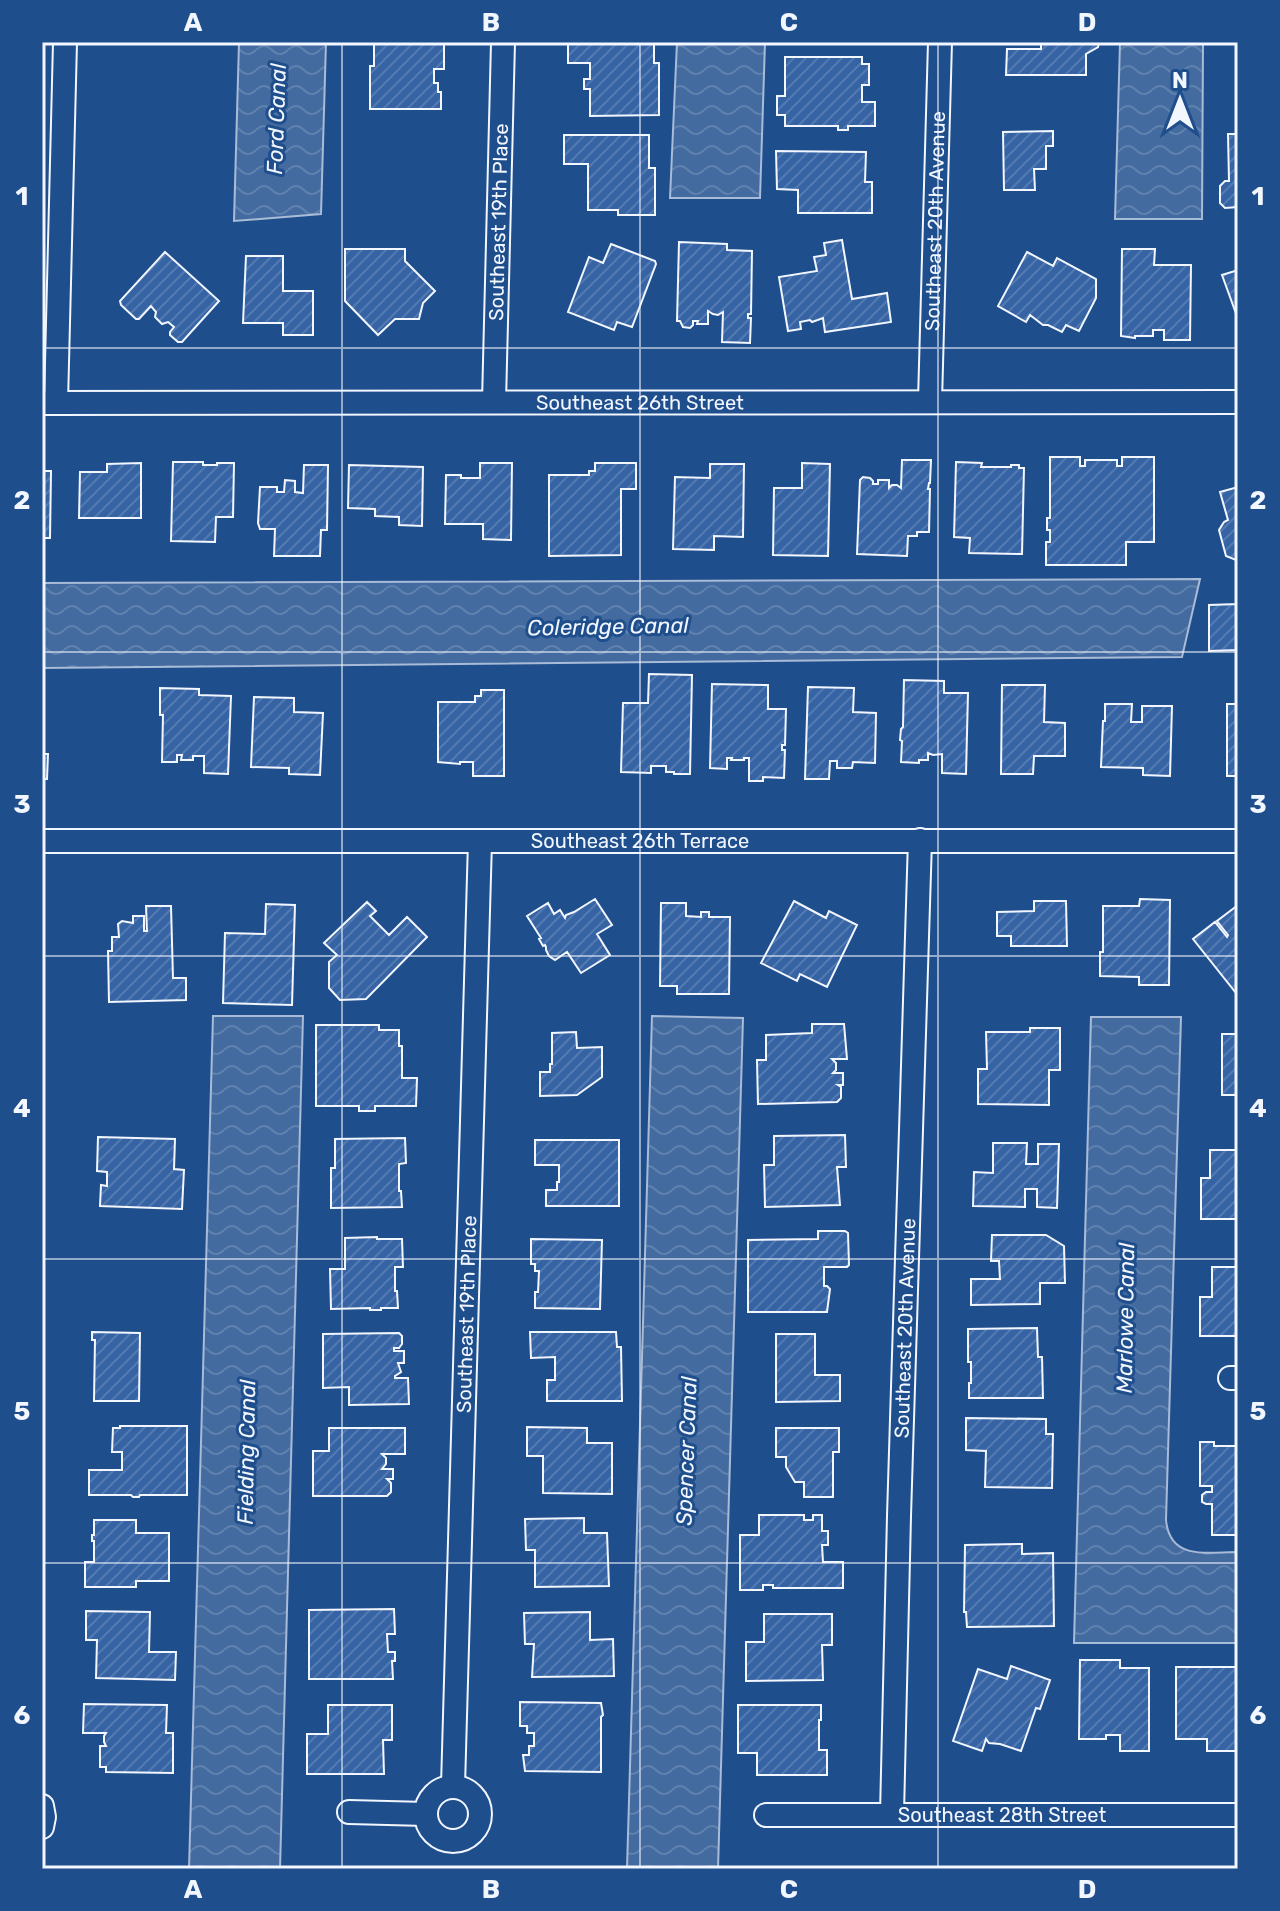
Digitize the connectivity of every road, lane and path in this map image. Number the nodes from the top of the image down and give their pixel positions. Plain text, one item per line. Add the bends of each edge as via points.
1 (65, 42) edge
2 (503, 42) edge
3 (940, 42) edge
4 (930, 401) junction
5 (494, 402) junction
6 (1238, 402) edge
7 (49, 403) edge
8 (920, 840) junction
9 (42, 841) edge
10 (480, 841) junction
11 (1238, 841) edge
12 (453, 1786) junction
13 (42, 1806) edge
14 (349, 1812) dead end
15 (426, 1814) junction
16 (892, 1814) junction
17 (766, 1815) dead end
18 (1238, 1815) edge
19 (42, 1827) edge

1 - 7 street
2 - 5 street, Southeast 19th Place
3 - 4 street, Southeast 20th Avenue
4 - 5 street, Southeast 26th Street
4 - 6 street, Southeast 26th Street
5 - 7 street, Southeast 26th Street
8 - 10 street, Southeast 26th Terrace
8 - 11 street, Southeast 26th Terrace
8 - 16 street, Southeast 20th Avenue
9 - 10 street, Southeast 26th Terrace
10 - 12 street, Southeast 19th Place
12 - 15 street via 431,1798
12 - 15 street via 477,1800 480,1818 471,1834 445,1840 431,1830
13 - 19 street
14 - 15 street
16 - 17 street, Southeast 28th Street
16 - 18 street, Southeast 28th Street

